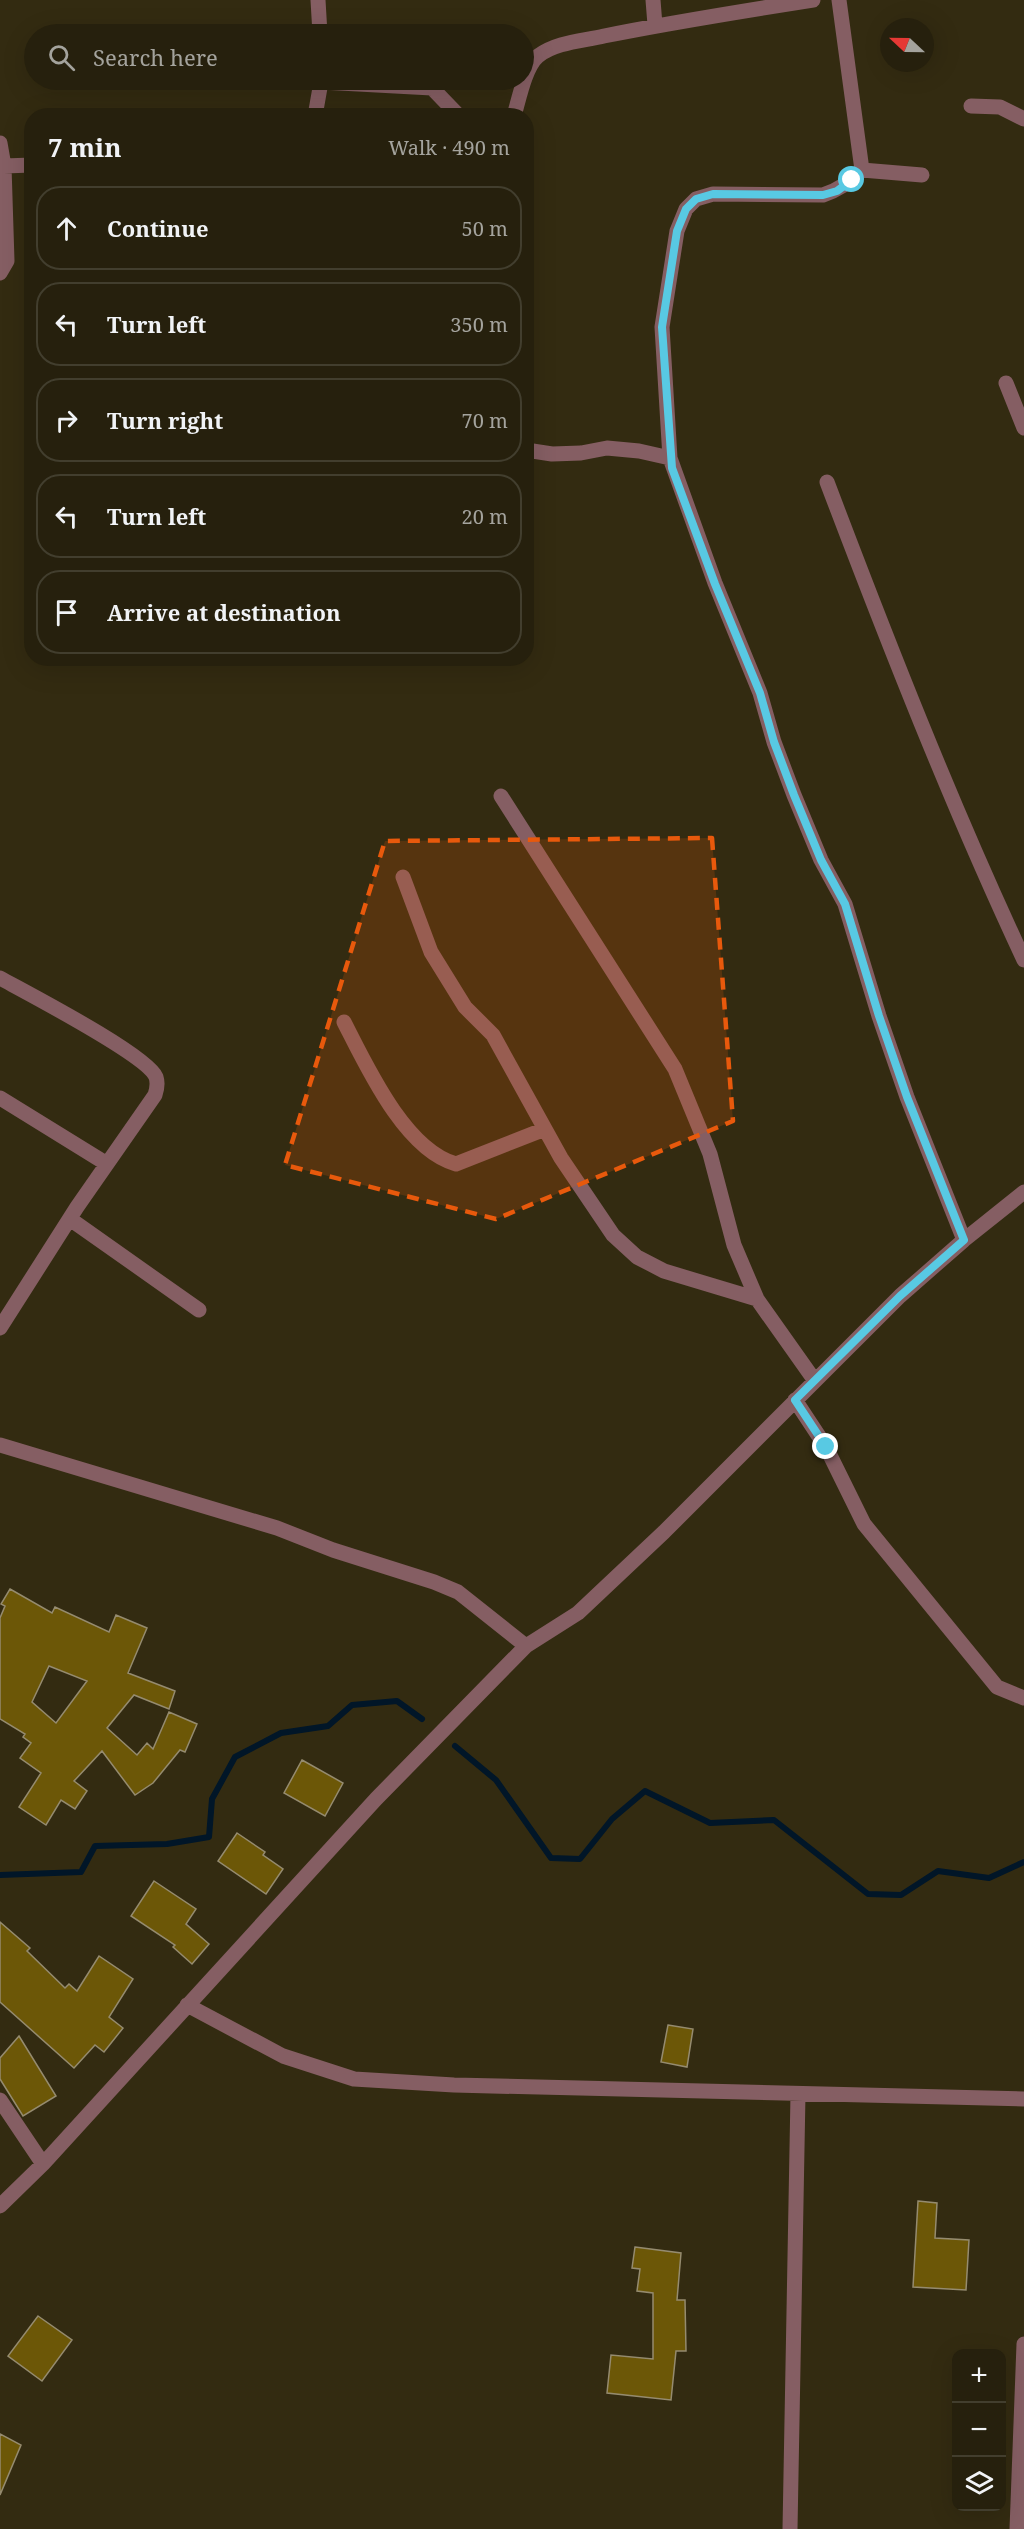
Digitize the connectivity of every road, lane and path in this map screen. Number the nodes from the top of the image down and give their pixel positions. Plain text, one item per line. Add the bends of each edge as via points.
1 (318, 0) edge
2 (653, 0) edge
3 (813, 0) edge
4 (839, 0) edge
5 (319, 24) edge
6 (655, 26) junction
7 (534, 60) edge
8 (319, 90) edge
9 (441, 90) edge
10 (521, 90) edge
11 (971, 106) dead end
12 (316, 108) edge
13 (454, 108) edge
14 (516, 108) edge
15 (1024, 119) edge
16 (0, 143) edge
17 (24, 165) edge
18 (4, 166) junction
19 (862, 170) junction
20 (922, 175) dead end
21 (0, 273) edge
22 (1006, 383) dead end
23 (1024, 428) edge
24 (534, 451) edge
25 (670, 458) junction
26 (827, 482) dead end
27 (501, 796) dead end
28 (403, 877) dead end
29 (1024, 960) edge
30 (0, 978) edge
31 (344, 1022) dead end
32 (0, 1098) edge
33 (545, 1129) junction
34 (107, 1164) junction
35 (1024, 1192) edge
36 (70, 1219) junction
37 (964, 1240) junction
38 (757, 1299) junction
39 (199, 1310) dead end
40 (0, 1328) edge
41 (815, 1381) junction
42 (795, 1400) junction
43 (0, 1446) edge
44 (526, 1646) junction
45 (1024, 1698) edge
46 (187, 2005) junction
47 (798, 2094) junction
48 (1024, 2099) edge
49 (0, 2100) edge
50 (42, 2164) junction
51 (0, 2206) edge
52 (1024, 2344) edge
53 (790, 2529) edge
54 (1017, 2529) edge

1 - 5 street
2 - 6 street
3 - 6 street
4 - 19 street
6 - 7 street via 558,46
8 - 12 street
9 - 13 street
10 - 14 street
11 - 15 street via 1000,107
16 - 18 street
17 - 18 street
18 - 21 street via 7,261
19 - 20 street
19 - 25 street via 837,191 823,195 713,194 696,199 686,209 677,231 662,327
22 - 23 street
24 - 25 street via 552,454 607,448
25 - 37 street via 715,584 760,693 794,795 821,860 845,904 907,1097
26 - 29 street via 886,638
27 - 38 street via 675,1069 710,1154 734,1245
28 - 33 street via 431,952 465,1007 493,1035
30 - 34 street via 93,1030 149,1067 156,1077 155,1095
31 - 33 street via 379,1091 423,1145 442,1160 456,1164
32 - 34 street
33 - 38 street via 613,1235 637,1257 664,1271
34 - 36 street
35 - 37 street
36 - 39 street
36 - 40 street
37 - 41 street via 900,1296
38 - 41 street
41 - 42 street
42 - 44 street via 578,1613
42 - 45 street via 826,1447 864,1524 997,1687
43 - 44 street via 277,1528 434,1582 458,1592
44 - 46 street via 376,1799
46 - 47 street via 284,2056 354,2079
46 - 50 street
47 - 48 street
47 - 53 street
49 - 50 street
50 - 51 street
52 - 54 street

